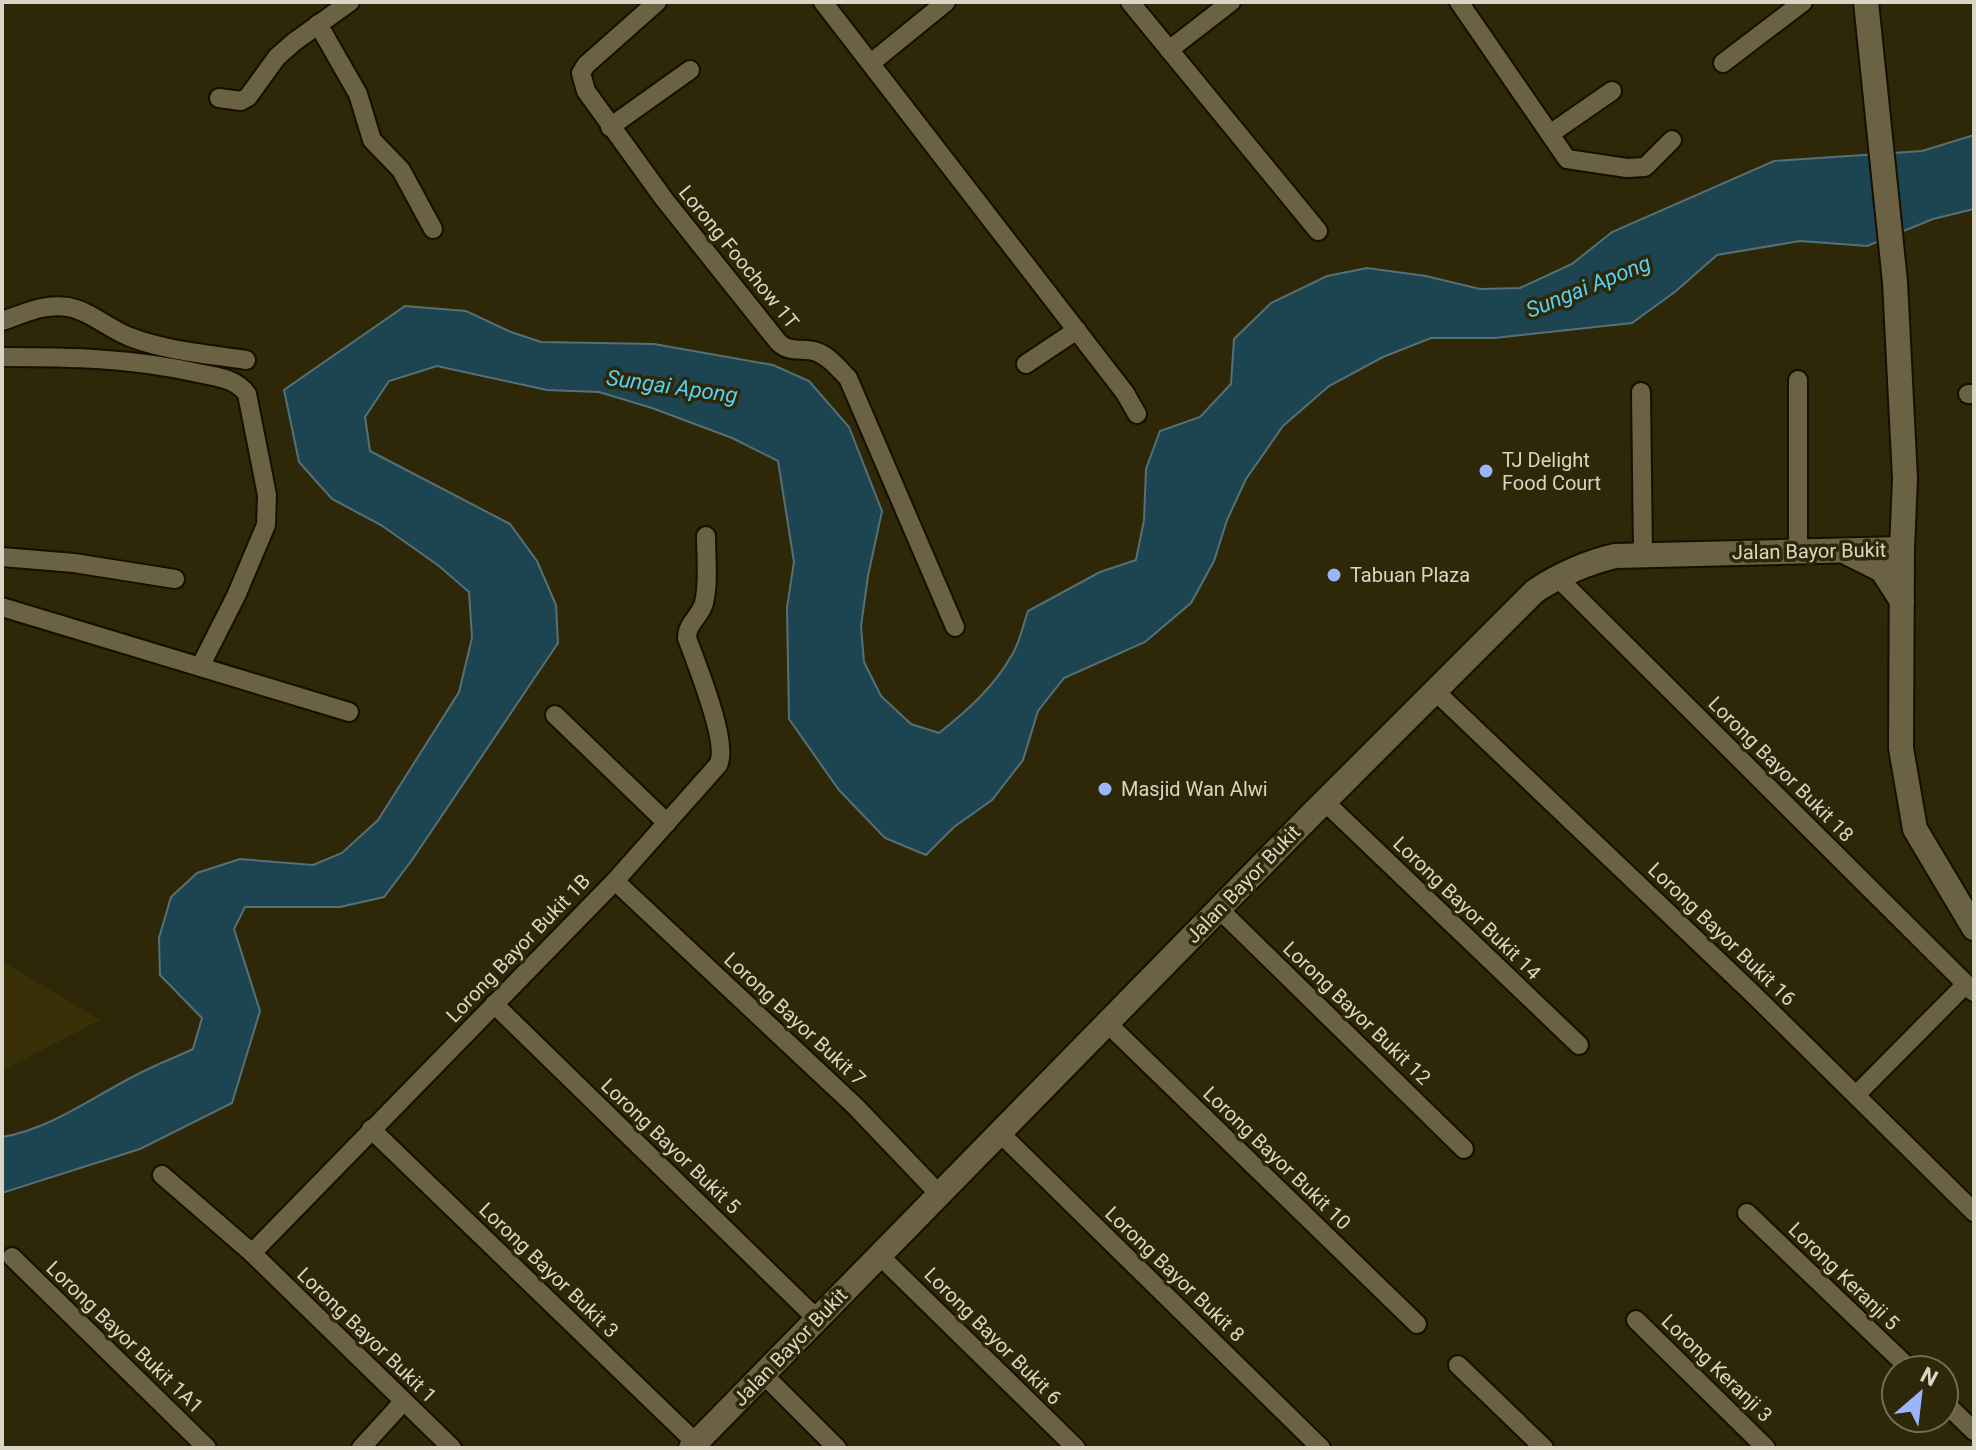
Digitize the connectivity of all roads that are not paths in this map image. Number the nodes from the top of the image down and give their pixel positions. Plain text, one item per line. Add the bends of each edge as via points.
1 (350, 2) edge
2 (657, 2) edge
3 (823, 2) edge
4 (946, 2) edge
5 (1130, 2) edge
6 (1231, 2) edge
7 (1459, 2) edge
8 (1803, 2) edge
9 (1866, 2) edge
10 (318, 24) junction
11 (1169, 50) junction
12 (871, 63) junction
13 (1723, 63) dead end
14 (690, 70) dead end
15 (1612, 91) dead end
16 (219, 98) dead end
17 (610, 127) junction
18 (1550, 134) junction
19 (1672, 140) dead end
20 (433, 229) dead end
21 (1318, 231) dead end
22 (2, 321) edge
23 (1077, 330) junction
24 (2, 357) edge
25 (246, 360) dead end
26 (1026, 364) dead end
27 (1798, 380) dead end
28 (1641, 392) dead end
29 (1137, 414) dead end
30 (1905, 486) junction
31 (706, 536) dead end
32 (1902, 549) junction
33 (1798, 551) junction
34 (1845, 551) junction
35 (1643, 554) junction
36 (2, 557) edge
37 (1557, 577) junction
38 (175, 579) dead end
39 (2, 607) edge
40 (1903, 610) junction
41 (955, 627) dead end
42 (201, 665) junction
43 (1435, 691) junction
44 (349, 712) dead end
45 (555, 715) dead end
46 (1325, 802) junction
47 (667, 823) junction
48 (615, 881) junction
49 (1219, 909) junction
50 (1974, 928) edge
51 (1970, 988) edge
52 (494, 1004) junction
53 (1107, 1023) junction
54 (1579, 1045) dead end
55 (1856, 1095) junction
56 (371, 1129) junction
57 (999, 1132) junction
58 (1464, 1149) dead end
59 (162, 1175) dead end
60 (939, 1194) junction
61 (1974, 1212) edge
62 (1747, 1213) dead end
63 (252, 1253) junction
64 (879, 1255) junction
65 (12, 1257) dead end
66 (817, 1319) junction
67 (1636, 1320) dead end
68 (1417, 1324) dead end
69 (1894, 1354) edge
70 (1458, 1365) dead end
71 (763, 1374) junction
72 (403, 1402) junction
73 (694, 1445) edge
74 (207, 1448) edge
75 (361, 1448) edge
76 (452, 1448) edge
77 (837, 1448) edge
78 (1076, 1448) edge
79 (1321, 1448) edge
80 (1544, 1448) edge
81 (1766, 1448) edge

1 - 10 street
2 - 17 street, Lorong Foochow 1T via 581,73 586,91
3 - 12 street
4 - 12 street
5 - 11 street
6 - 11 street
7 - 18 street
8 - 13 street
9 - 30 street via 1895,282
10 - 16 street via 277,57 248,97
10 - 20 street via 358,94 372,140 401,170
11 - 21 street
12 - 23 street
14 - 17 street
15 - 18 street
17 - 41 street, Lorong Foochow 1T via 779,343 791,351 816,352 848,378
18 - 19 street via 1567,159 1627,168 1645,167
22 - 25 street via 26,310 70,307 158,346
23 - 26 street
23 - 29 street
24 - 42 street via 157,364 237,383 247,394 267,495 266,525
27 - 33 street
28 - 35 street
30 - 32 street
30 - 34 street via 1889,530 1873,544
30 - 40 street via 1916,492 1918,511 1916,599
31 - 47 street, Lorong Bayor Bukit 1B via 705,600 687,638 720,736 722,758
32 - 34 street, Jalan Bayor Bukit
32 - 40 street
33 - 34 street, Jalan Bayor Bukit
33 - 35 street, Jalan Bayor Bukit
34 - 40 street via 1882,570
35 - 37 street, Jalan Bayor Bukit via 1588,562
36 - 38 street
37 - 43 street, Jalan Bayor Bukit via 1535,591
37 - 51 street, Lorong Bayor Bukit 18
39 - 42 street
40 - 50 street via 1901,748 1915,829
42 - 44 street
43 - 46 street, Jalan Bayor Bukit
43 - 55 street, Lorong Bayor Bukit 16
45 - 47 street
46 - 49 street, Jalan Bayor Bukit
46 - 54 street, Lorong Bayor Bukit 14
47 - 48 street, Lorong Bayor Bukit 1B
48 - 52 street, Lorong Bayor Bukit 1B
48 - 60 street, Lorong Bayor Bukit 7 via 855,1106
49 - 53 street, Jalan Bayor Bukit
49 - 58 street, Lorong Bayor Bukit 12
51 - 55 street
52 - 56 street, Lorong Bayor Bukit 1B
52 - 66 street, Lorong Bayor Bukit 5
53 - 57 street, Jalan Bayor Bukit
53 - 68 street, Lorong Bayor Bukit 10
55 - 61 street, Lorong Bayor Bukit 16
56 - 63 street, Lorong Bayor Bukit 1B
56 - 73 street, Lorong Bayor Bukit 3
57 - 60 street, Jalan Bayor Bukit
57 - 79 street, Lorong Bayor Bukit 8
59 - 63 street, Lorong Bayor Bukit 1
60 - 64 street, Jalan Bayor Bukit
62 - 69 street, Lorong Keranji 5
63 - 72 street, Lorong Bayor Bukit 1
64 - 66 street, Jalan Bayor Bukit
64 - 78 street, Lorong Bayor Bukit 6
65 - 74 street, Lorong Bayor Bukit 1A1
66 - 71 street, Jalan Bayor Bukit
67 - 81 street, Lorong Keranji 3
70 - 80 street
71 - 73 street, Jalan Bayor Bukit
71 - 77 street
72 - 75 street
72 - 76 street, Lorong Bayor Bukit 1

